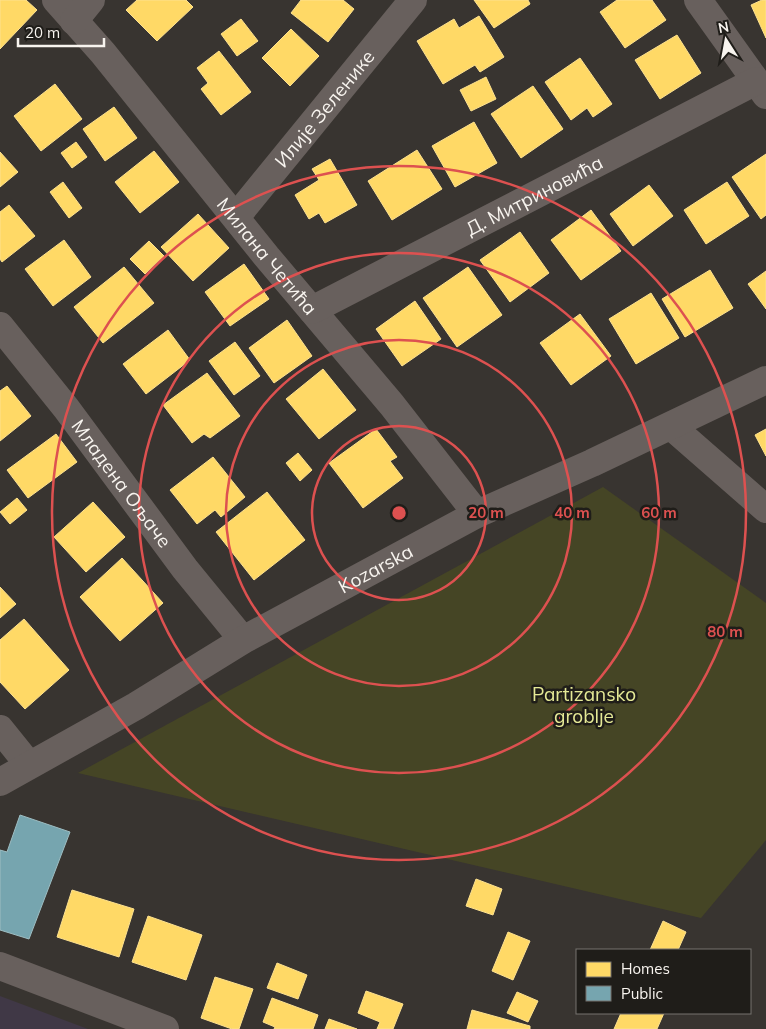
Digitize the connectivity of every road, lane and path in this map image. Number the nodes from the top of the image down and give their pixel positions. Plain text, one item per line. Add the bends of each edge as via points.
1 (56, 0) edge
2 (91, 0) edge
3 (413, 0) edge
4 (698, 0) edge
5 (74, 21) junction
6 (761, 88) edge
7 (236, 217) junction
8 (312, 310) junction
9 (0, 326) edge
10 (766, 380) edge
11 (671, 426) junction
12 (766, 509) edge
13 (477, 514) junction
14 (243, 640) junction
15 (0, 729) edge
16 (30, 765) junction
17 (0, 782) edge
18 (0, 966) edge
19 (165, 1029) edge

1 - 5 street, Милана Четића
2 - 5 street
3 - 7 street, Илије Зеленике
4 - 6 street
5 - 7 street, Милана Четића
6 - 8 street, Д. Митриновића
7 - 8 street, Милана Четића
8 - 13 street, Милана Четића via 392,404
9 - 14 street, Младена Ољаче
10 - 11 street, Kozarska
11 - 12 street
11 - 13 street, Kozarska
13 - 14 street, Kozarska
14 - 16 street, Kozarska via 136,706
15 - 16 street
16 - 17 street, Kozarska
18 - 19 street

